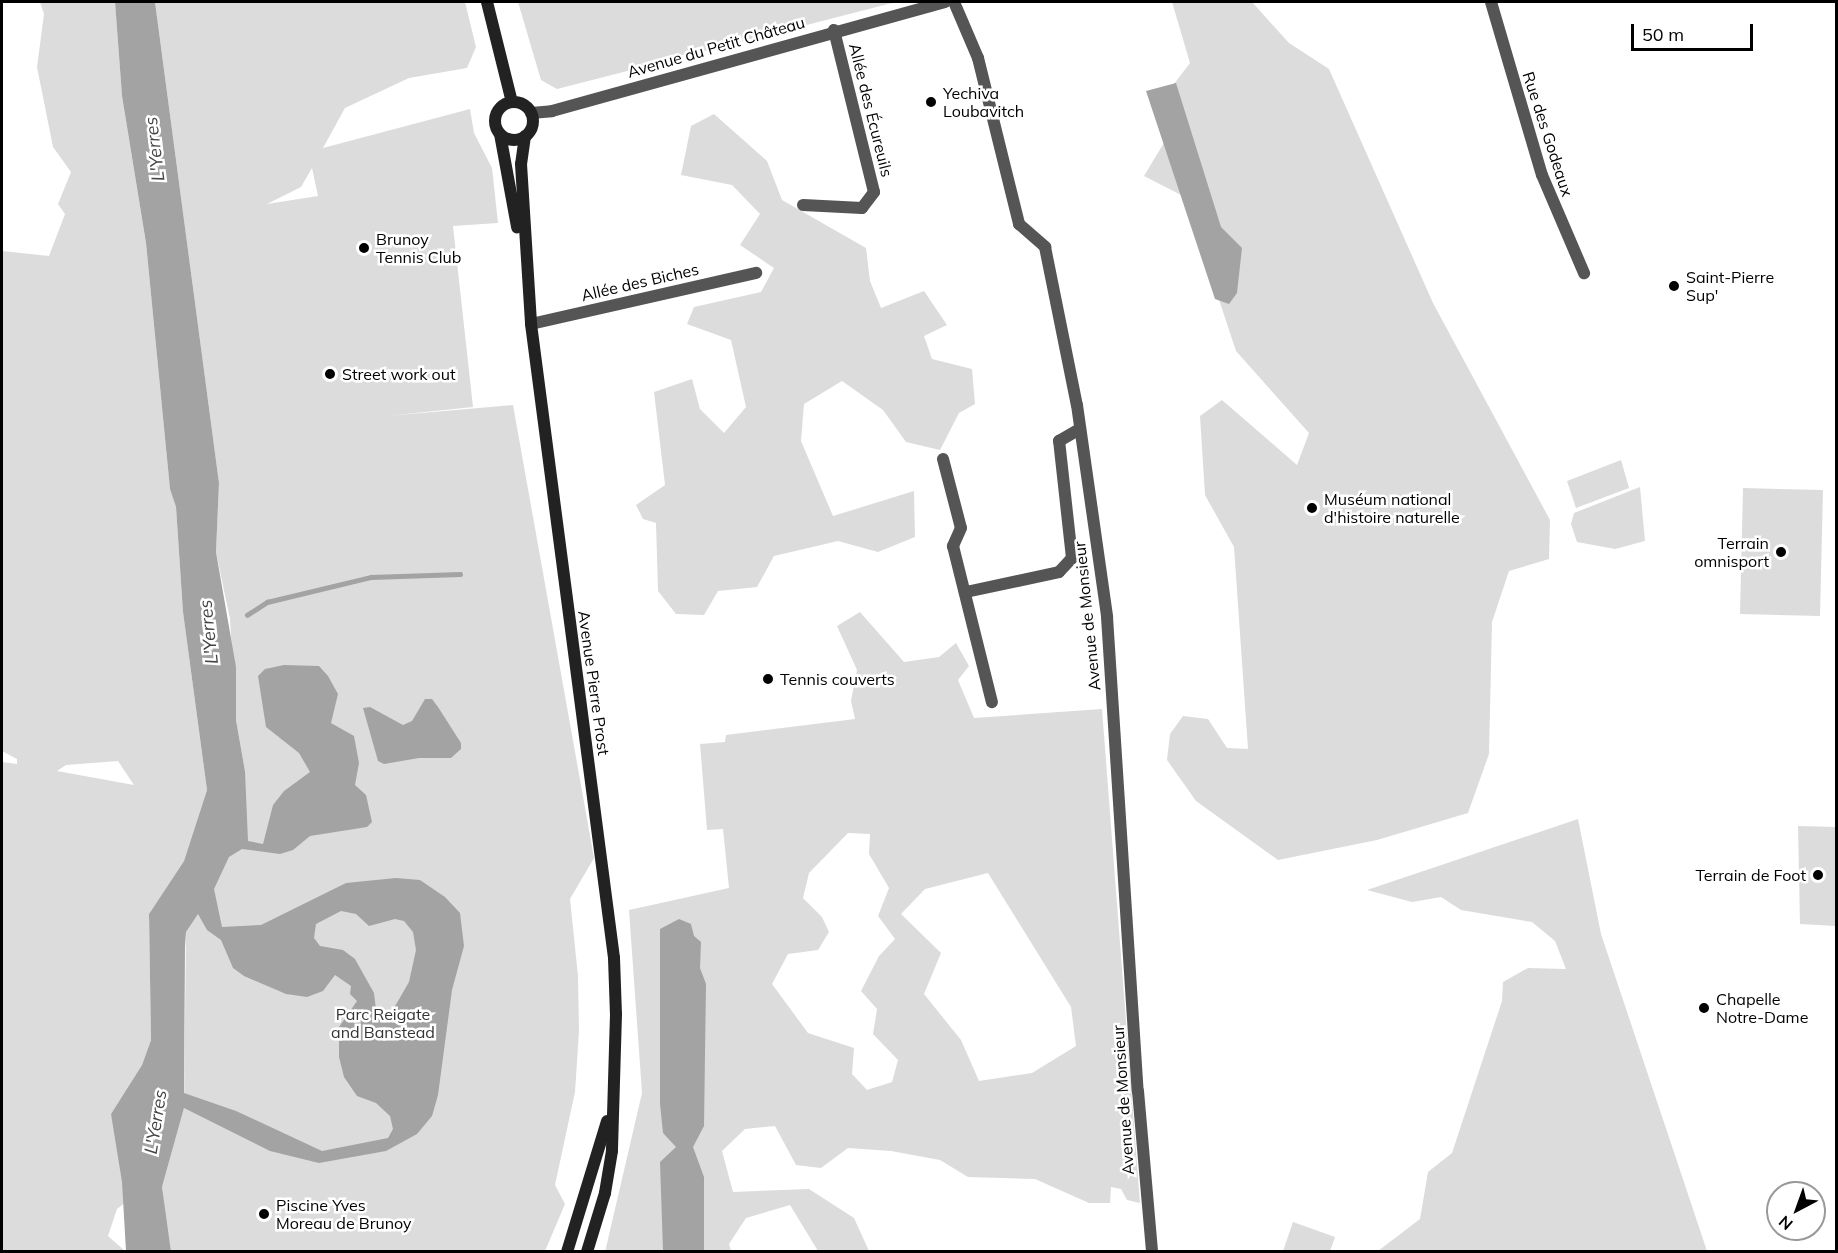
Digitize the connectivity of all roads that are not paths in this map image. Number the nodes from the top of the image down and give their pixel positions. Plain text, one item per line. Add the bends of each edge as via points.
1 (487, 2) edge
2 (945, 2) edge
3 (954, 2) edge
4 (1491, 2) edge
5 (834, 30) junction
6 (512, 102) junction
7 (531, 113) junction
8 (500, 134) junction
9 (525, 136) junction
10 (803, 206) dead end
11 (525, 268) junction
12 (756, 273) dead end
13 (1584, 273) dead end
14 (531, 324) junction
15 (1080, 429) junction
16 (943, 459) dead end
17 (966, 592) junction
18 (992, 702) dead end
19 (611, 1103) junction
20 (567, 1251) edge
21 (587, 1251) edge
22 (1152, 1251) edge

1 - 6 main road
2 - 5 street, Avenue du Petit Château
3 - 15 street, Avenue de Monsieur via 978,58 1019,224 1045,247
4 - 13 street, Rue des Godeaux via 1542,175
5 - 7 street, Avenue du Petit Château via 563,108
5 - 10 street, Allée des Écureuils via 874,192 862,208
6 - 7 main road
6 - 8 main road via 502,105 496,114 495,125
7 - 9 main road via 532,126
8 - 9 main road via 515,140
8 - 11 main road, Avenue Pierre Prost
9 - 11 main road, Avenue Pierre Prost via 521,164
11 - 14 main road, Avenue Pierre Prost
12 - 14 street, Allée des Biches
14 - 19 main road, Avenue Pierre Prost via 608,902 616,1014
15 - 17 street via 1059,441 1072,558 1059,572
15 - 22 street, Avenue de Monsieur via 1107,617
16 - 17 street via 961,528 953,546
17 - 18 street
19 - 20 main road, Avenue Pierre Prost
19 - 21 main road, Avenue Pierre Prost via 612,1151 605,1193

